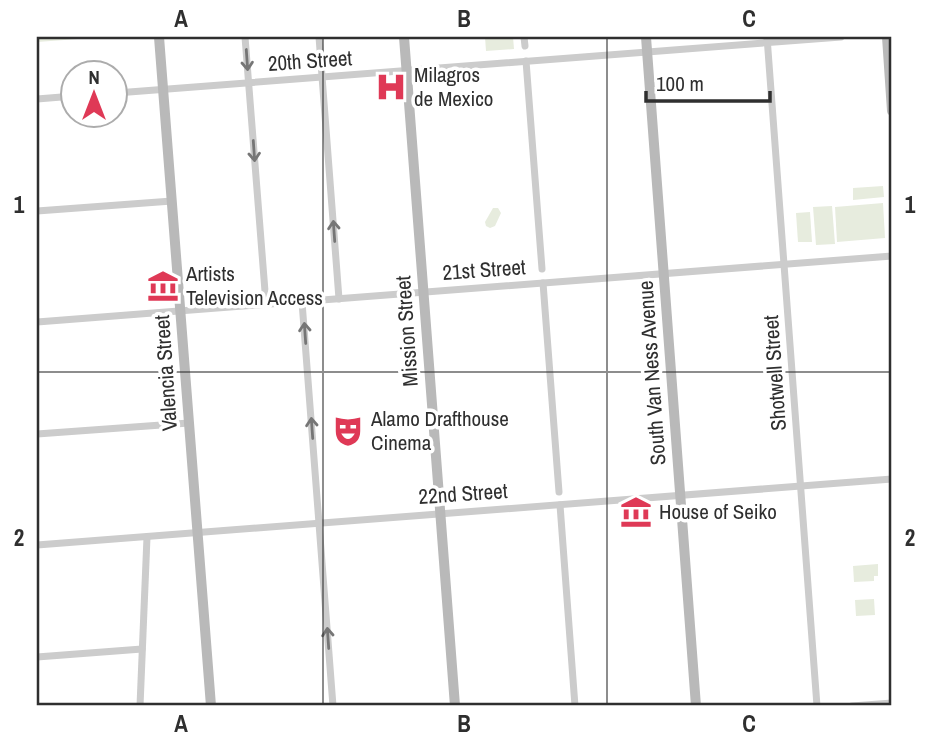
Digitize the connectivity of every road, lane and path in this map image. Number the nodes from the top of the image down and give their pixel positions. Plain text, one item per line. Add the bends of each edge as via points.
1 (159, 37) edge
2 (245, 37) edge
3 (319, 37) edge
4 (404, 37) edge
5 (524, 37) edge
6 (646, 37) edge
7 (841, 37) edge
8 (887, 37) edge
9 (767, 40) edge
10 (525, 46) dead end
11 (647, 51) junction
12 (526, 61) junction
13 (407, 71) junction
14 (322, 77) junction
15 (249, 83) junction
16 (163, 89) junction
17 (130, 92) edge
18 (60, 97) edge
19 (37, 99) edge
20 (892, 111) edge
21 (172, 201) junction
22 (37, 211) edge
23 (892, 256) edge
24 (784, 265) junction
25 (542, 269) dead end
26 (664, 274) junction
27 (543, 283) junction
28 (423, 292) junction
29 (339, 299) junction
30 (302, 302) junction
31 (266, 304) junction
32 (181, 311) junction
33 (37, 322) edge
34 (189, 422) junction
35 (37, 434) edge
36 (892, 479) edge
37 (800, 486) junction
38 (559, 492) dead end
39 (681, 495) junction
40 (560, 505) junction
41 (440, 514) junction
42 (319, 523) junction
43 (198, 533) junction
44 (147, 537) junction
45 (37, 545) edge
46 (142, 649) junction
47 (37, 657) edge
48 (892, 703) edge
49 (140, 706) edge
50 (211, 706) edge
51 (333, 706) edge
52 (455, 706) edge
53 (575, 706) edge
54 (696, 706) edge
55 (817, 706) edge
56 (852, 706) edge

1 - 16 main road, Valencia Street
2 -> 15 street
3 - 14 street
4 - 13 main road, Mission Street
5 - 10 street
6 - 11 main road, South Van Ness Avenue
7 - 9 street, 20th Street
8 - 20 main road
9 - 11 street, 20th Street
9 - 24 street, Shotwell Street
11 - 12 street, 20th Street
11 - 26 main road, South Van Ness Avenue
12 - 13 street, 20th Street
12 - 25 street
13 - 14 street, 20th Street
13 - 28 main road, Mission Street
14 - 15 street, 20th Street
29 -> 14 street
15 - 16 street, 20th Street
15 -> 31 street
16 - 17 street, 20th Street
16 - 21 main road, Valencia Street
18 - 19 street
21 - 22 street
21 - 32 main road, Valencia Street
23 - 24 street, 21st Street
24 - 26 street, 21st Street
24 - 37 street, Shotwell Street
26 - 27 street, 21st Street
26 - 39 main road, South Van Ness Avenue
27 - 28 street, 21st Street
27 - 38 street
28 - 29 street, 21st Street
28 - 41 main road, Mission Street
29 - 30 street, 21st Street
30 - 31 street, 21st Street
42 -> 30 street
31 - 32 street, 21st Street
32 - 33 street, 21st Street
32 - 34 main road, Valencia Street
34 - 35 street
34 - 43 main road, Valencia Street
36 - 37 street, 22nd Street
37 - 39 street, 22nd Street
37 - 55 street, Shotwell Street
39 - 40 street, 22nd Street
39 - 54 main road, South Van Ness Avenue
40 - 41 street, 22nd Street
40 - 53 street
41 - 42 street, 22nd Street
41 - 52 main road, Mission Street
42 - 43 street, 22nd Street
51 -> 42 street
43 - 44 street, 22nd Street
43 - 50 main road, Valencia Street
44 - 45 street, 22nd Street
44 - 46 street
46 - 47 street
46 - 49 street
48 - 56 street

